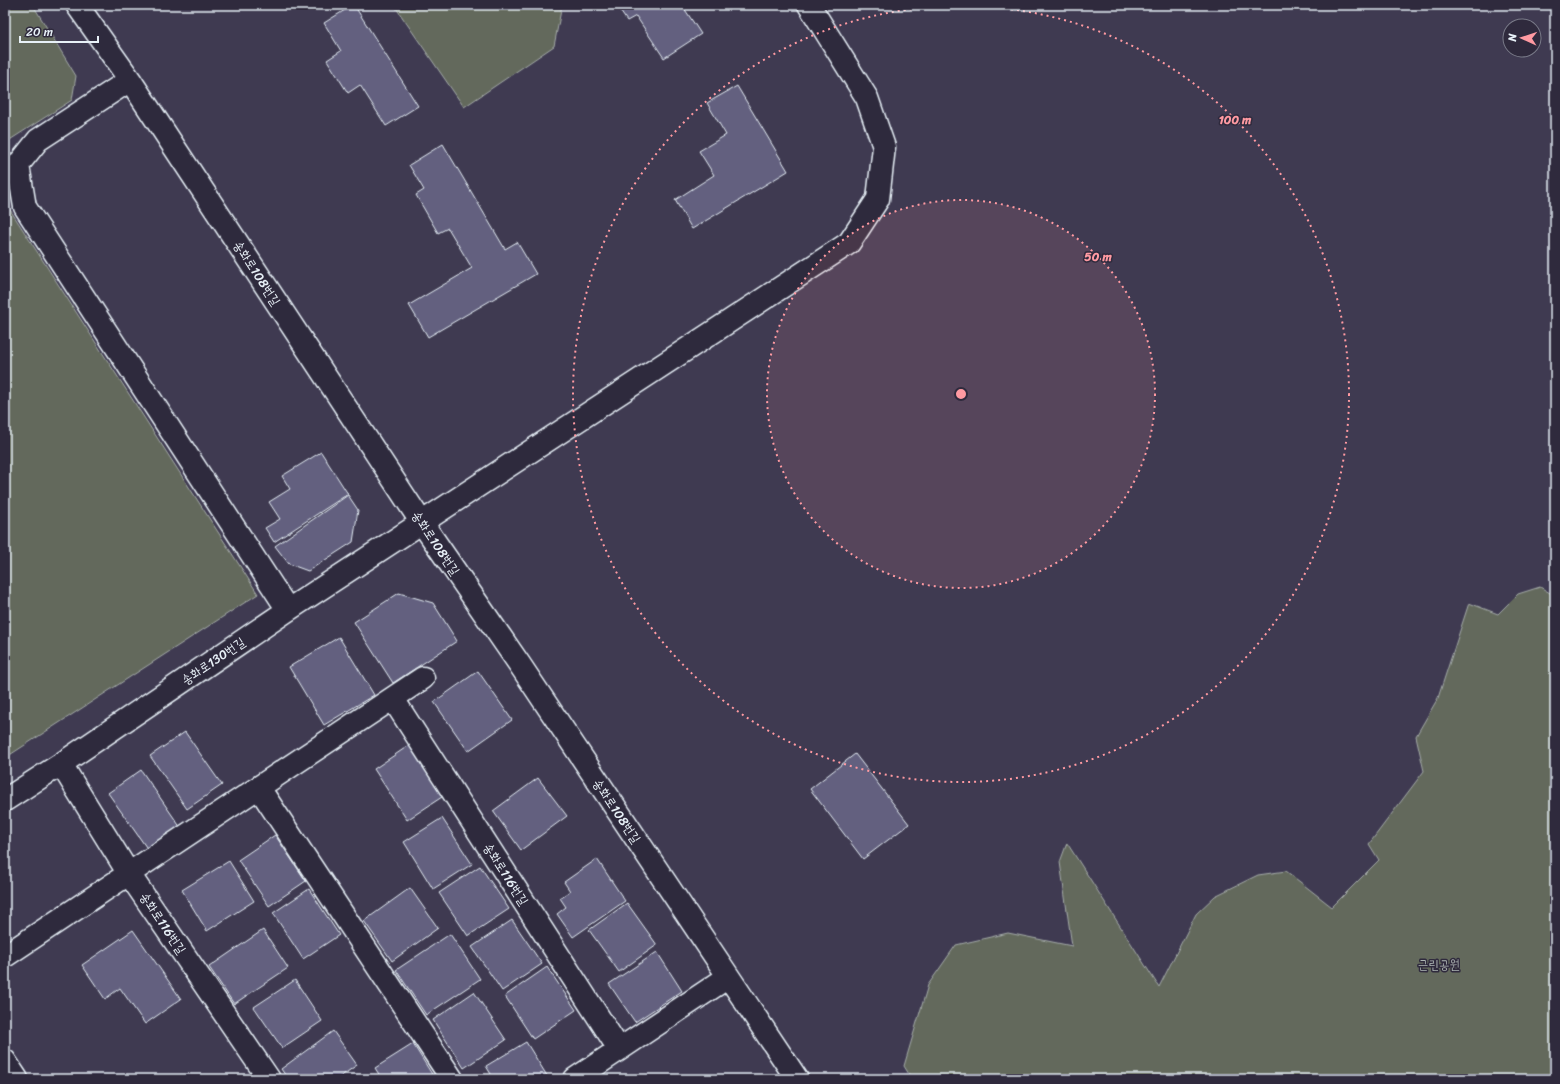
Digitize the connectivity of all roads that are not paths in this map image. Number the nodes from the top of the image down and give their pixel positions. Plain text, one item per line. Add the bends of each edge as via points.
1 (77, 5) edge
2 (809, 5) edge
3 (130, 80) junction
4 (422, 523) junction
5 (288, 610) junction
6 (423, 678) dead end
7 (393, 699) junction
8 (61, 764) junction
9 (259, 788) junction
10 (5, 800) edge
11 (129, 874) junction
12 (5, 956) edge
13 (728, 977) junction
14 (619, 1049) junction
15 (5, 1061) edge
16 (17, 1079) edge
17 (269, 1079) edge
18 (452, 1079) edge
19 (574, 1079) edge
20 (797, 1079) edge

1 - 3 street, 송화로108번길
2 - 4 street, 송화로130번길 via 866,98 884,147 878,200 849,243
3 - 4 street, 송화로108번길
3 - 5 street via 38,140 18,165 25,206
4 - 5 street, 송화로130번길
4 - 13 street, 송화로108번길
5 - 8 street, 송화로130번길
6 - 7 street
7 - 9 street
7 - 14 street, 송화로116번길
8 - 10 street, 송화로130번길
8 - 11 street, 송화로116번길
9 - 11 street
9 - 18 street
11 - 12 street
11 - 17 street, 송화로116번길
13 - 14 street
13 - 20 street, 송화로108번길
14 - 19 street
15 - 16 street

